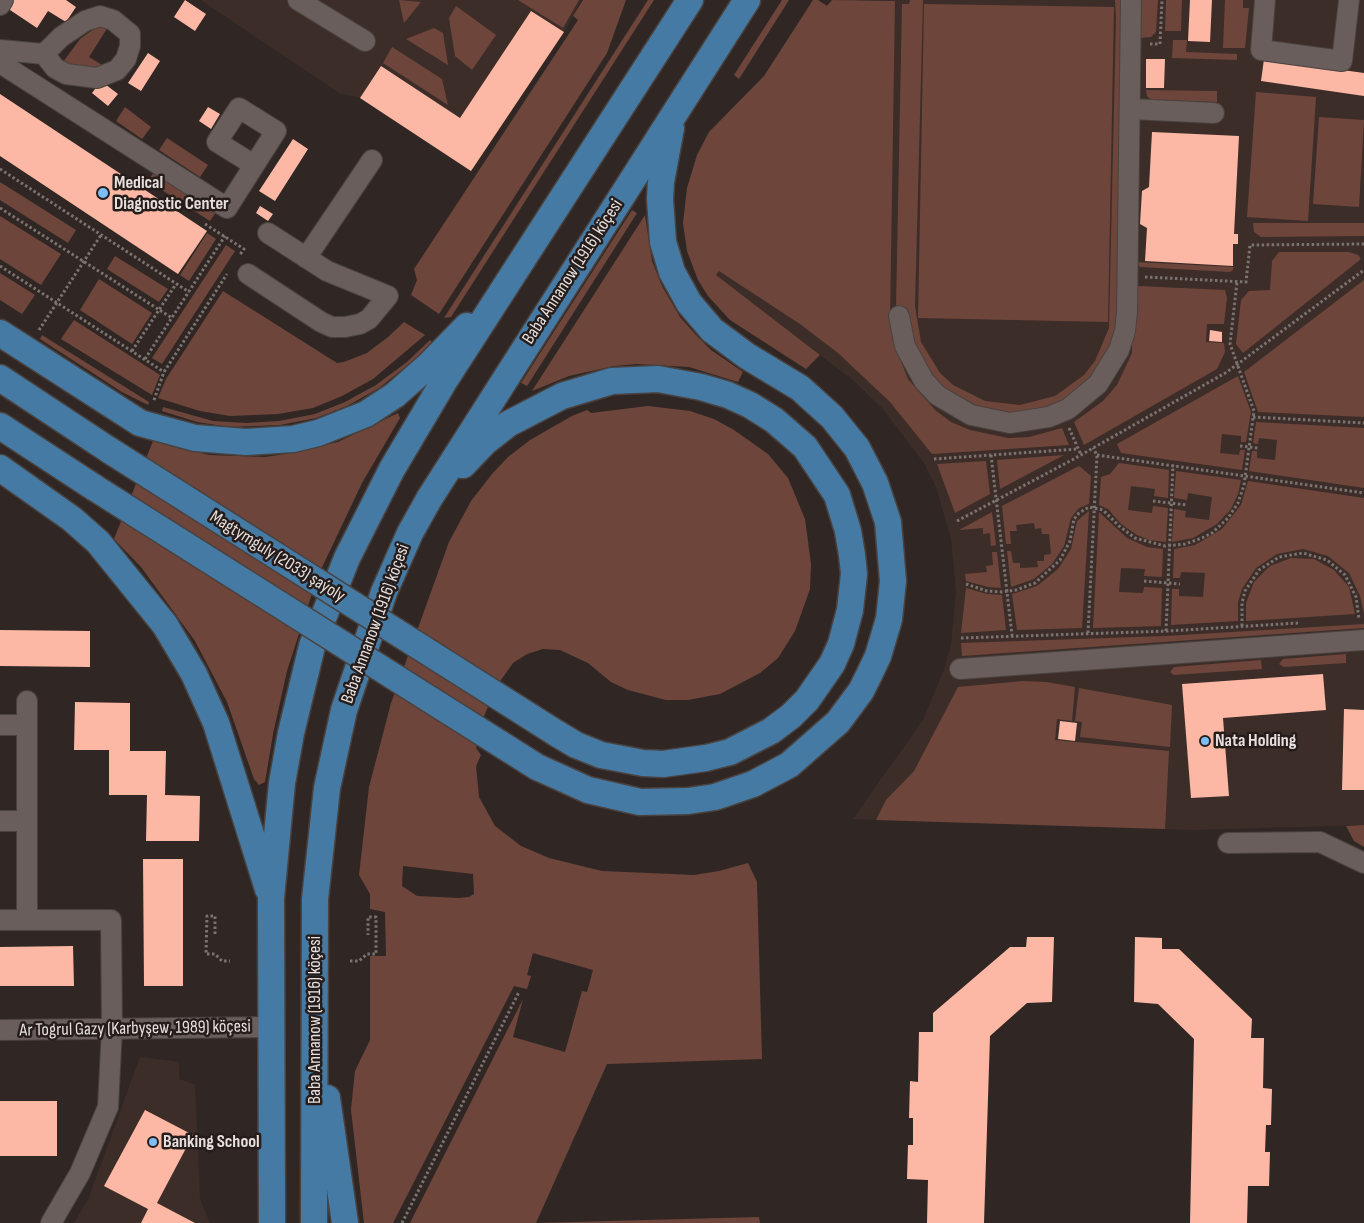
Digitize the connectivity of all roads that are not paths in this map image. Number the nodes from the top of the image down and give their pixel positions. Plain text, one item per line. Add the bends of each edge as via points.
1 (4, 0) edge
2 (298, 0) edge
3 (690, 0) edge
4 (747, 0) edge
5 (1131, 0) edge
6 (1265, 0) edge
7 (1349, 0) edge
8 (0, 6) edge
9 (365, 41) dead end
10 (0, 50) edge
11 (44, 54) dead end
12 (0, 63) edge
13 (1131, 108) junction
14 (1214, 113) dead end
15 (674, 115) junction
16 (372, 160) dead end
17 (254, 166) dead end
18 (268, 233) dead end
19 (306, 258) junction
20 (243, 265) road end
21 (509, 285) junction
22 (899, 316) dead end
23 (0, 333) edge
24 (0, 378) edge
25 (0, 426) edge
26 (0, 468) edge
27 (429, 499) junction
28 (1364, 640) edge
29 (960, 669) dead end
30 (27, 701) dead end
31 (0, 725) edge
32 (27, 725) junction
33 (0, 821) edge
34 (27, 821) junction
35 (1228, 843) dead end
36 (1364, 863) edge
37 (271, 898) junction
38 (0, 920) edge
39 (27, 920) junction
40 (270, 1027) junction
41 (112, 1028) junction
42 (0, 1030) edge
43 (315, 1030) junction
44 (51, 1223) edge
45 (272, 1223) edge
46 (314, 1223) edge
47 (346, 1223) edge

1 - 8 street
2 - 9 street
3 - 21 main road
4 - 15 main road, Baba Annanow (1916) köçesi
5 - 13 street
6 - 7 street via 1261,50 1342,61
10 - 11 street
12 - 17 street via 227,208
13 - 14 street
13 - 22 street via 1125,331 1119,350 1098,384 1084,398 1062,412 1030,422 1010,423 971,416 937,395 913,364 904,346
15 - 25 main road, bridge via 660,199 663,242 672,272 689,303 712,330 800,388 832,416 857,448 875,484 888,522 893,581 889,619 878,656 861,692 838,722 789,766 753,784 688,801 640,802 588,790 537,767
15 - 27 main road, Baba Annanow (1916) köçesi
16 - 19 street
18 - 19 street
19 - 20 street via 327,271 388,296 369,319 360,324 332,326
21 - 23 main road via 430,365 395,395 366,414 339,426 274,441 195,438 140,422
21 - 37 main road via 443,383 392,468 334,587 312,646 291,733 282,783
24 - 27 main road, Magtymguly (2033) şaýoly, bridge via 108,450 576,746 601,755 663,764 730,752 771,731 791,716 807,700 832,664 841,644 850,610 854,574 848,531 837,495 805,447 792,434 750,405 728,395 680,382 638,378 586,387 533,409 508,424
26 - 37 main road via 98,542 165,625 194,674 216,723
27 - 43 main road, Baba Annanow (1916) köçesi via 391,574 351,686 336,740 327,788 315,898
28 - 29 street
30 - 32 street
31 - 32 street
32 - 34 street
33 - 34 street
34 - 39 street
35 - 36 street via 1320,842
37 - 40 main road
38 - 39 street
39 - 41 street via 111,920
40 - 41 street, Ar Togrul Gazy (Karbyşew, 1989) köçesi
40 - 45 main road
41 - 42 street, Ar Togrul Gazy (Karbyşew, 1989) köçesi
41 - 44 street via 108,1107 80,1173
43 - 46 main road, Baba Annanow (1916) köçesi
43 - 47 main road

